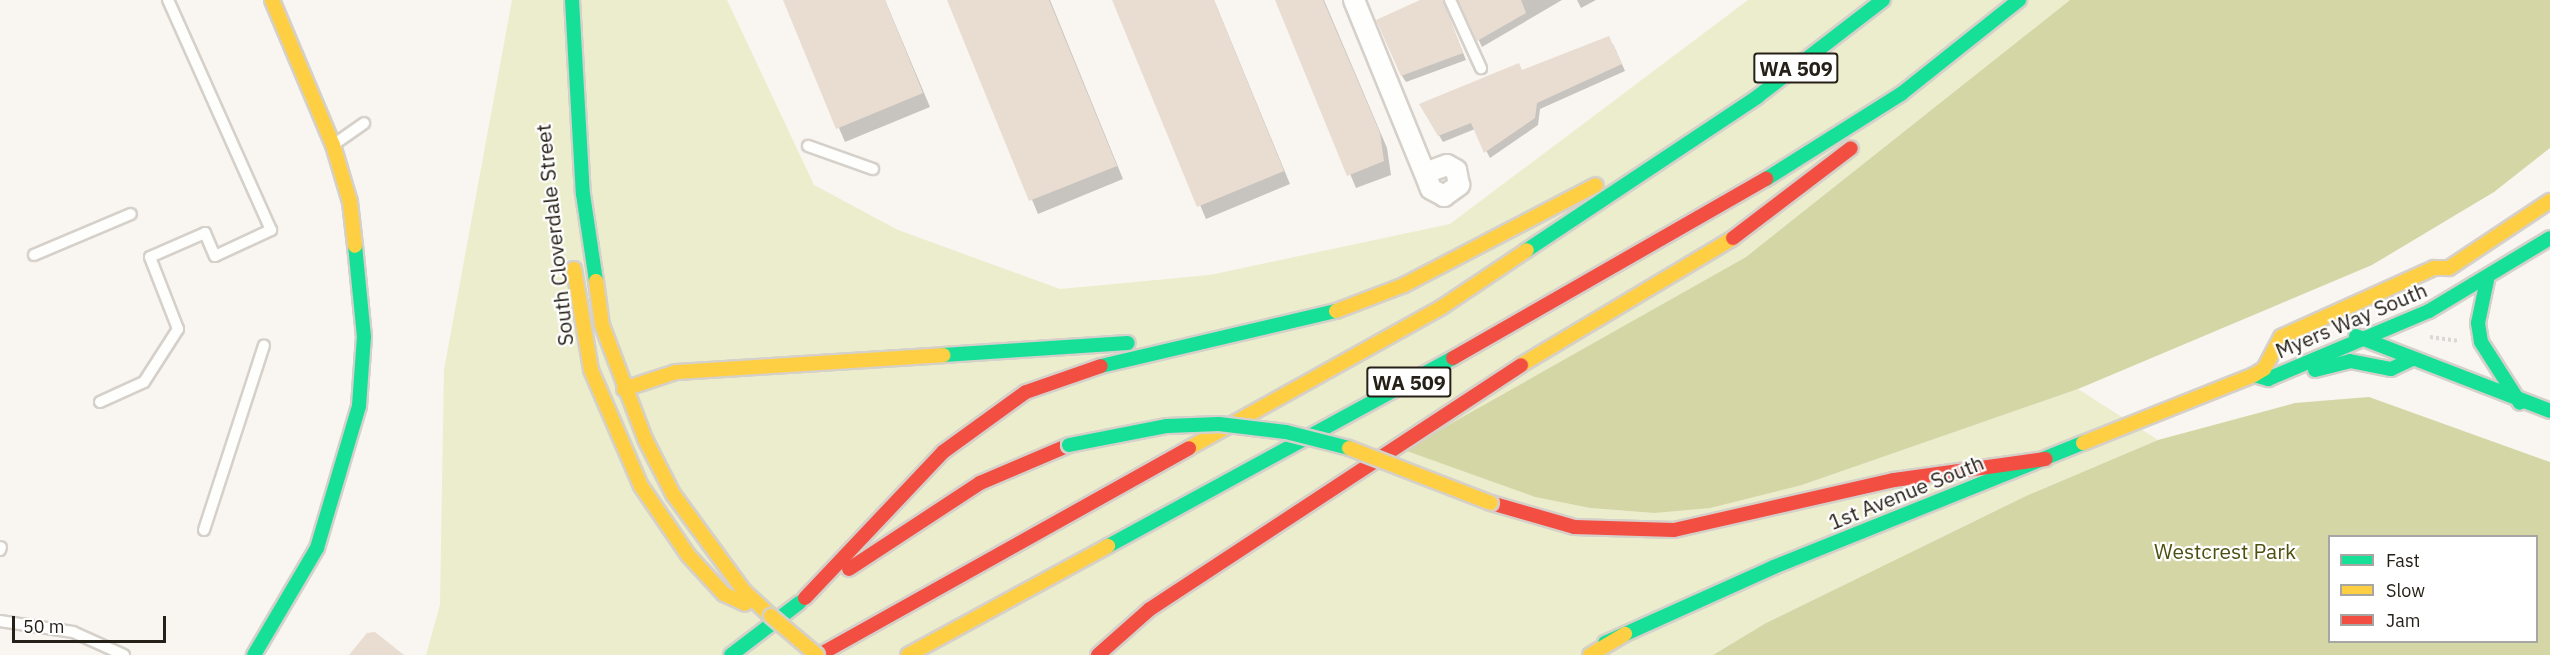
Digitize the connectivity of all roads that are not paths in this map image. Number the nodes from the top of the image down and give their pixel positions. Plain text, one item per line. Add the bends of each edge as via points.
1 (168, 0) edge
2 (272, 0) edge
3 (572, 0) edge
4 (1354, 0) edge
5 (1450, 0) edge
6 (1883, 0) edge
7 (2019, 0) edge
8 (573, 35) junction
9 (1481, 68) dead end
10 (1901, 94) junction
11 (364, 123) dead end
12 (1704, 129) junction
13 (333, 145) junction
14 (808, 146) dead end
15 (564, 148) dead end
16 (873, 169) dead end
17 (1425, 173) dead end
18 (2550, 201) edge
19 (131, 214) dead end
20 (2550, 238) edge
21 (572, 253) dead end
22 (34, 255) dead end
23 (2450, 268) junction
24 (2487, 280) junction
25 (2437, 285) dead end
26 (2408, 302) dead end
27 (1231, 335) junction
28 (2360, 336) junction
29 (2385, 336) junction
30 (2281, 337) junction
31 (264, 345) dead end
32 (2412, 359) junction
33 (2278, 374) junction
34 (2254, 375) junction
35 (624, 388) junction
36 (100, 402) dead end
37 (2520, 403) junction
38 (2550, 411) edge
39 (2046, 459) junction
40 (204, 530) dead end
41 (805, 598) junction
42 (771, 616) junction
43 (0, 621) edge
44 (1117, 634) junction
45 (1624, 634) junction
46 (124, 655) edge
47 (254, 655) edge
48 (732, 655) edge
49 (818, 655) edge
50 (908, 655) edge
51 (1098, 655) edge
52 (1110, 655) edge
53 (1576, 655) edge
54 (1590, 655) edge

1 - 36 lane via 272,230 215,256 205,233 150,257 178,329 144,382
2 - 13 main road
3 - 8 main road, South Cloverdale Street
4 - 17 street
5 - 9 lane
6 - 12 main road, WA 509 via 1757,97
7 - 10 main road, WA 509
8 - 15 main road, South Cloverdale Street via 560,81
8 - 35 main road, South Cloverdale Street via 592,275
10 - 44 main road via 1867,134 1734,237 1484,389
10 - 50 main road, WA 509 via 1605,275
11 - 13 lane
12 - 27 main road via 1404,285 1325,315
12 - 49 main road, WA 509 via 1442,307
13 - 47 main road via 350,202 361,279 364,337 350,451 317,548
14 - 16 lane
18 - 23 main road, Myers Way South
19 - 22 lane
20 - 24 main road, Myers Way South
21 - 42 main road, South Cloverdale Street via 591,370 641,486 688,555 724,594
23 - 25 main road
23 - 30 main road, Myers Way South via 2434,268
24 - 29 main road, Myers Way South
24 - 37 main road via 2478,323 2481,342
26 - 29 main road
27 - 35 main road via 676,372
27 - 41 main road via 1064,376 999,408 936,458
28 - 29 main road, Myers Way South
28 - 30 main road via 2333,332
28 - 33 main road, Myers Way South
29 - 32 main road
30 - 34 main road, Myers Way South via 2264,369
31 - 40 lane
32 - 33 main road via 2391,369 2350,361 2303,375
32 - 37 main road
33 - 34 main road, Myers Way South
34 - 39 main road, 1st Avenue South
35 - 42 main road, South Cloverdale Street via 673,494 744,591
37 - 38 main road
39 - 41 main road, bridge via 1894,480 1674,530 1574,527 1491,503 1345,447 1286,432 1219,424 1167,426 1069,445 980,483
39 - 45 main road, 1st Avenue South via 1774,567
41 - 48 main road
42 - 49 main road, South Cloverdale Street, bridge
43 - 46 lane via 73,632
44 - 51 main road
44 - 52 main road
45 - 53 main road, 1st Avenue South
45 - 54 main road

